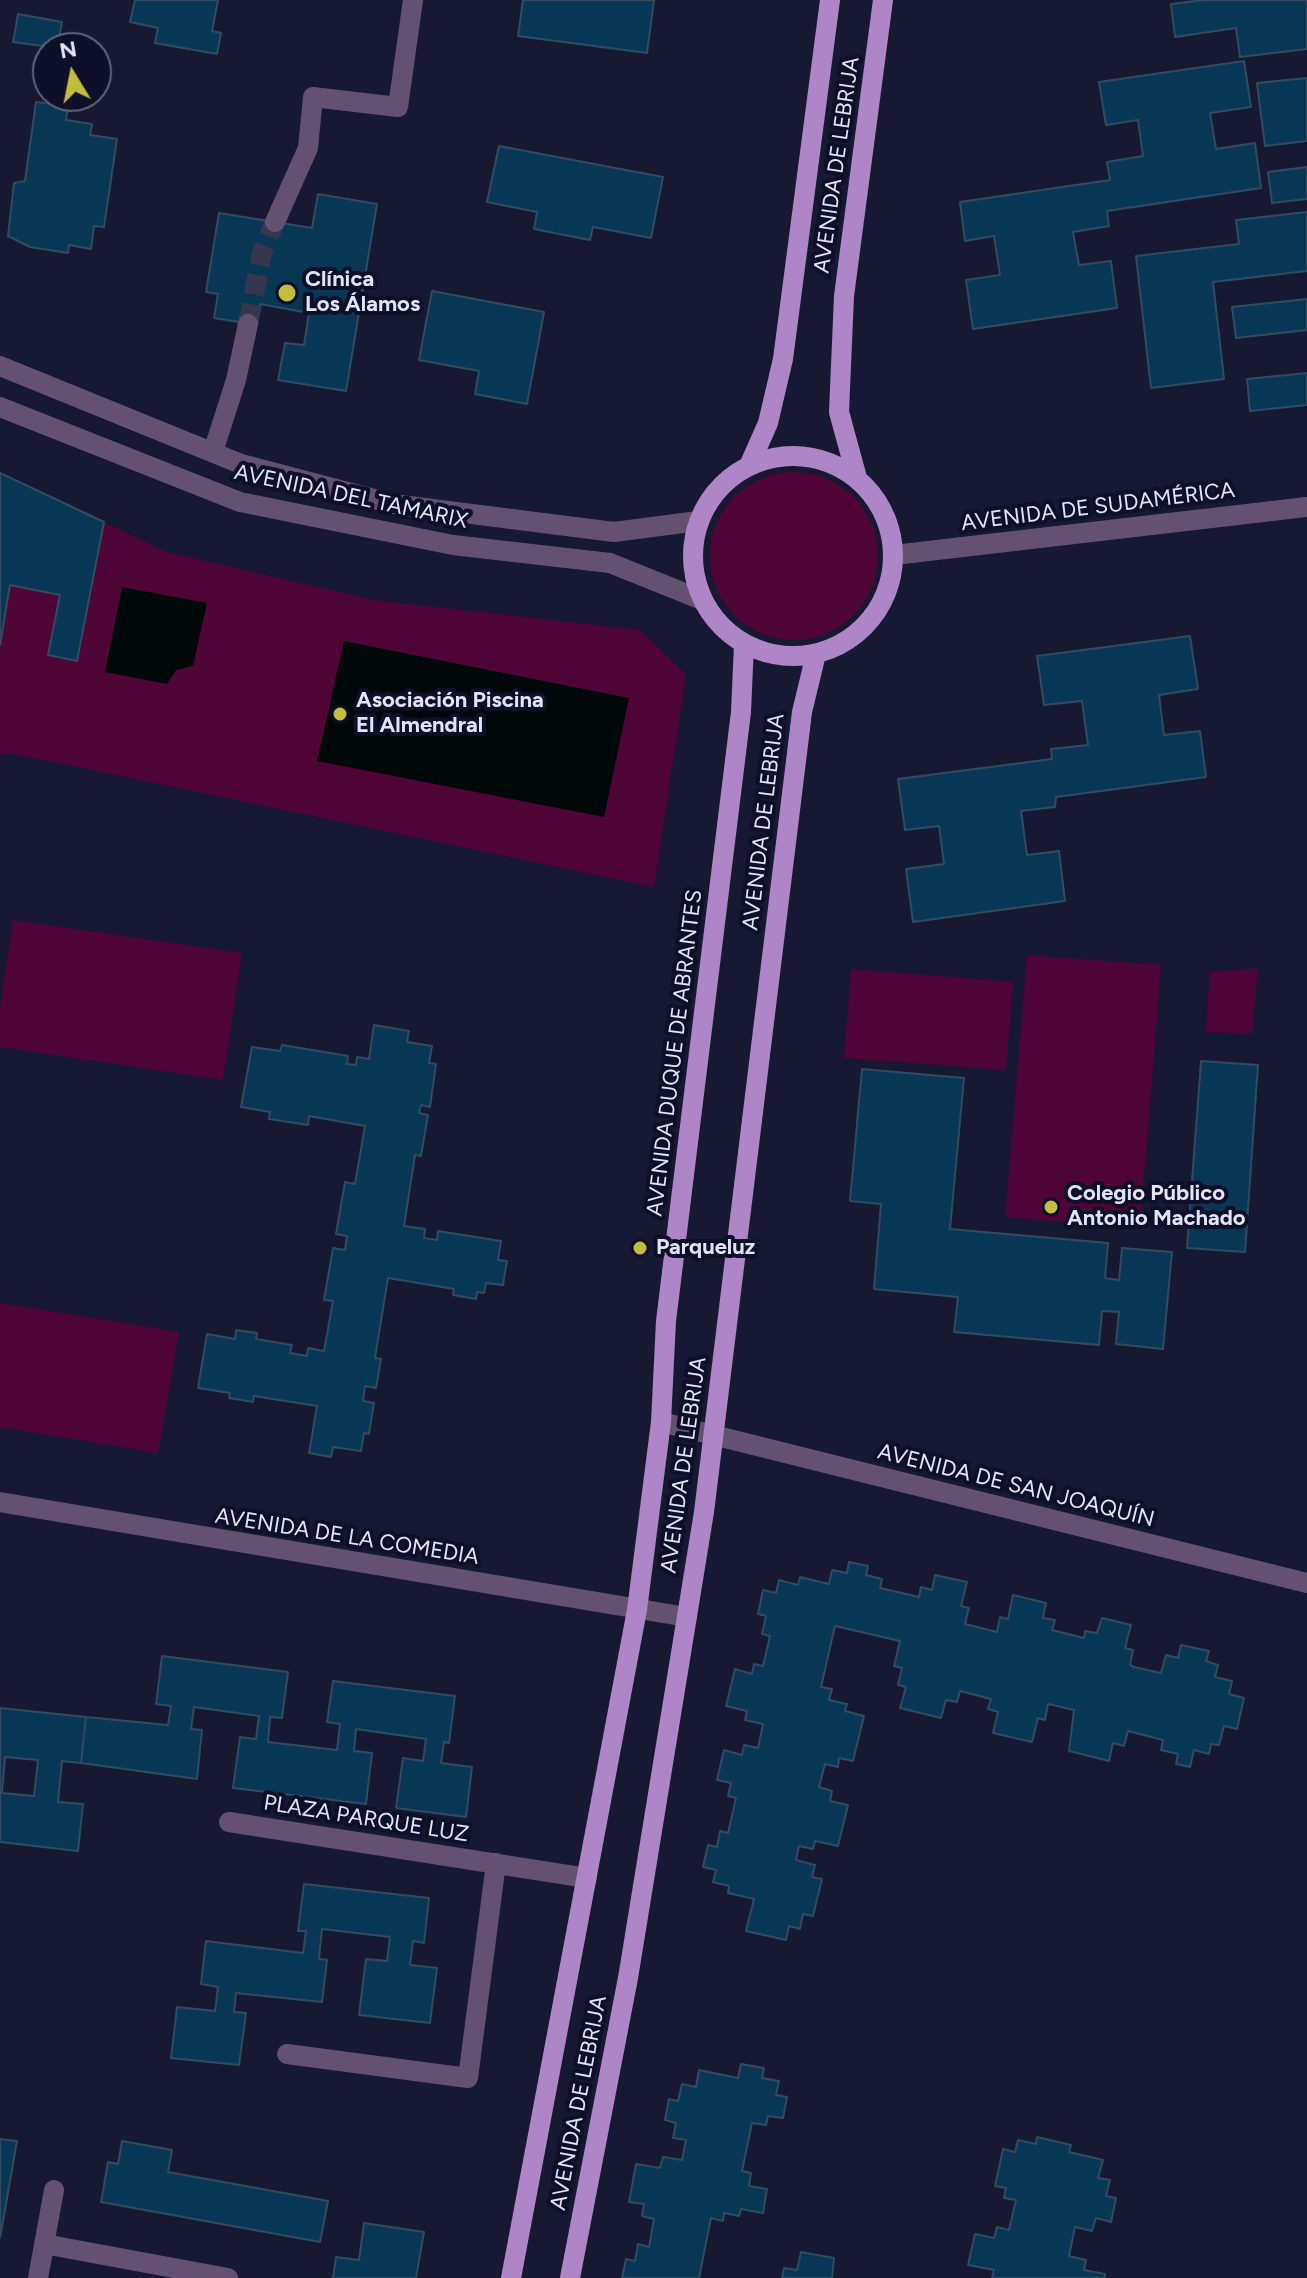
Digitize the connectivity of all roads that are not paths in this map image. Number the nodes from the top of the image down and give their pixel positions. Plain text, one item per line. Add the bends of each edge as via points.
1 (413, 0) edge
2 (830, 0) edge
3 (883, 0) edge
4 (275, 222) tunnel mouth
5 (248, 324) tunnel mouth
6 (0, 366) edge
7 (0, 407) edge
8 (213, 452) junction
9 (749, 466) junction
10 (857, 478) junction
11 (1307, 507) edge
12 (698, 521) junction
13 (894, 555) junction
14 (702, 600) junction
15 (744, 644) junction
16 (816, 654) junction
17 (661, 1422) junction
18 (713, 1436) junction
19 (0, 1502) edge
20 (1307, 1583) edge
21 (637, 1610) junction
22 (687, 1617) junction
23 (229, 1822) dead end
24 (496, 1863) junction
25 (587, 1878) junction
26 (287, 2054) dead end
27 (54, 2190) dead end
28 (44, 2244) junction
29 (38, 2278) edge
30 (228, 2278) edge
31 (511, 2278) edge
32 (570, 2278) edge

1 - 4 street via 398,107 313,97 308,148
2 - 9 main road, AVENIDA DE LEBRIJA via 783,359 768,423
3 - 10 main road, AVENIDA DE LEBRIJA via 844,296 839,412
5 - 8 street
6 - 8 street, AVENIDA DEL TAMARIX
7 - 14 street, AVENIDA DEL TAMARIX via 240,502 453,545 610,563
8 - 12 street, AVENIDA DEL TAMARIX via 393,504 614,532
9 - 10 main road via 784,456 816,458
9 - 12 main road via 720,487
10 - 13 main road via 889,524
11 - 13 street, AVENIDA DE SUDAMÉRICA
12 - 14 main road via 693,568
13 - 16 main road via 885,598 872,619 839,646
14 - 15 main road via 721,627
15 - 16 main road via 774,655
15 - 17 main road, AVENIDA DUQUE DE ABRANTES via 741,712 666,1321
16 - 18 main road, AVENIDA DE LEBRIJA via 802,712
17 - 18 street, AVENIDA DE SAN JOAQUÍN
17 - 21 main road, AVENIDA DUQUE DE ABRANTES
18 - 20 street, AVENIDA DE SAN JOAQUÍN
18 - 22 main road, AVENIDA DE LEBRIJA
19 - 21 street, AVENIDA DE LA COMEDIA
21 - 22 street, AVENIDA DE LA COMEDIA
21 - 25 main road, AVENIDA DE LEBRIJA
22 - 32 main road, AVENIDA DE LEBRIJA via 628,1978
23 - 24 street, PLAZA PARQUE LUZ
24 - 25 street, PLAZA PARQUE LUZ
24 - 26 street via 468,2078
25 - 31 main road, AVENIDA DE LEBRIJA
27 - 28 street
28 - 29 street
28 - 30 street

